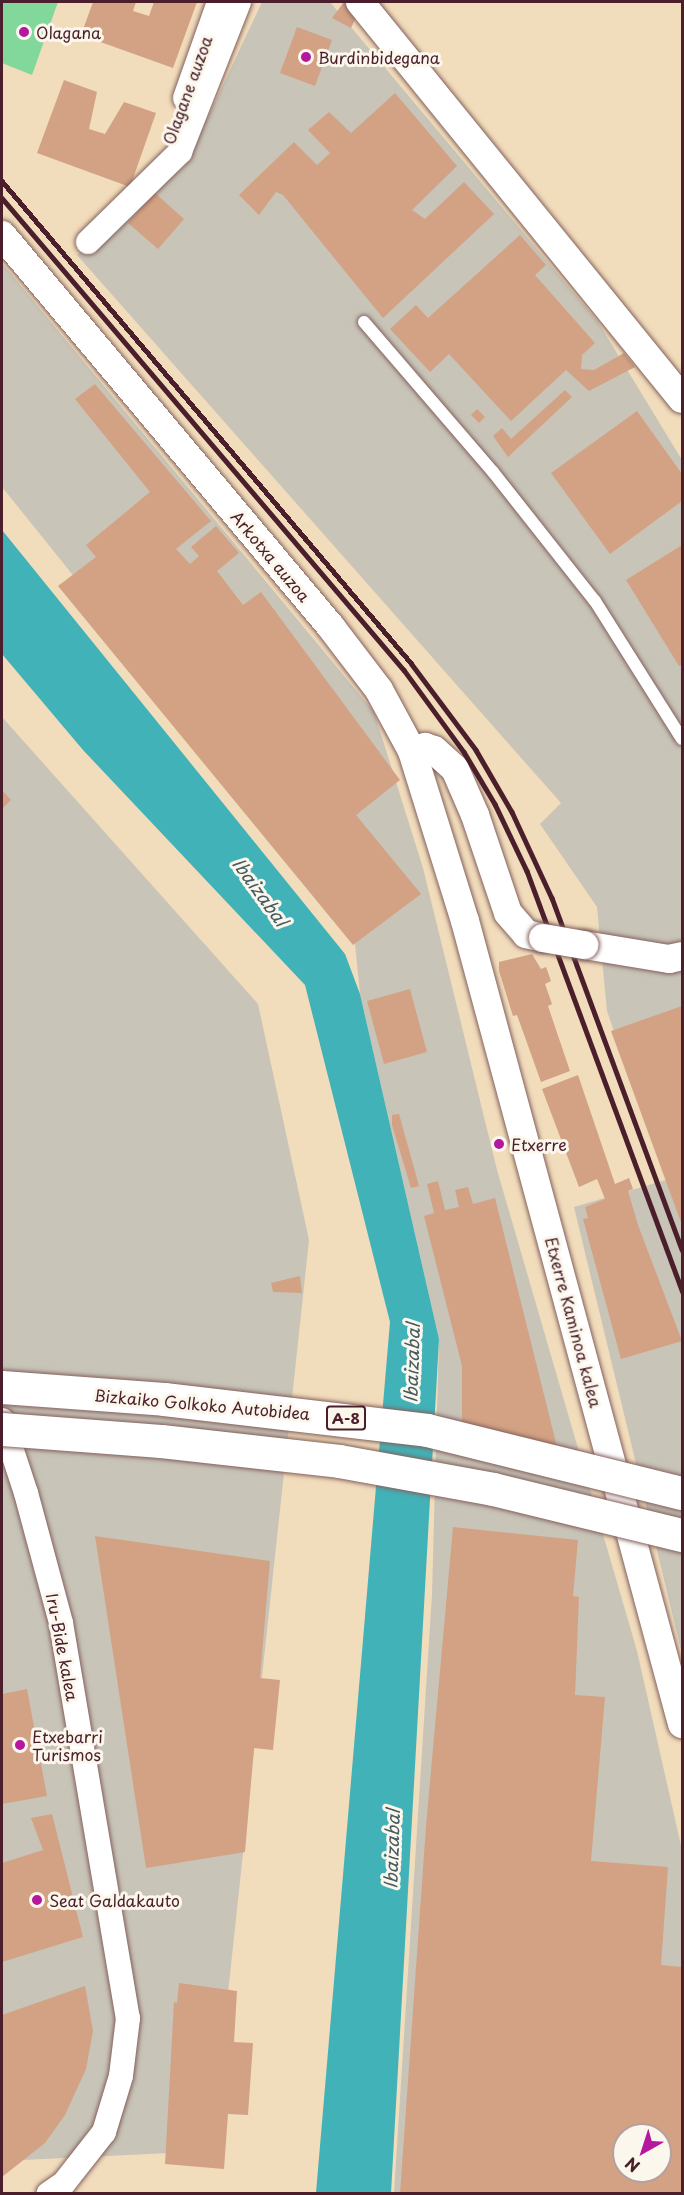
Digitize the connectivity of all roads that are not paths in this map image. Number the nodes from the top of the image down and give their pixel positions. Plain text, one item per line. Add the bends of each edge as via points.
1 (219, 2) edge
2 (239, 2) edge
3 (360, 2) edge
4 (154, 179) junction
5 (2, 235) edge
6 (88, 242) dead end
7 (364, 321) dead end
8 (682, 399) edge
9 (682, 739) edge
10 (412, 751) junction
11 (465, 921) joint
12 (682, 956) edge
13 (2, 1387) edge
14 (2, 1419) edge
15 (2, 1429) edge
16 (682, 1493) edge
17 (682, 1535) edge
18 (682, 1724) edge
19 (62, 2190) edge

1 - 4 street, Olagane auzoa
2 - 4 street via 180,152
3 - 8 street
4 - 6 street
5 - 10 street, Arkotxa auzoa via 331,627 379,690
7 - 9 lane via 494,472 595,602
10 - 11 street, Arkotxa auzoa
10 - 12 street, bridge via 425,747 434,750 455,769 476,815 507,913 526,934 669,958
11 - 18 street, Etxerre Kaminoa kalea
13 - 16 highway, Bizkaiko Golkoko Autobidea / A-8, bridge via 164,1399 427,1430
14 - 19 street, Iru-Bide kalea via 61,1623 128,2018 121,2076 104,2132
15 - 17 highway, bridge via 161,1441 339,1461 493,1489

